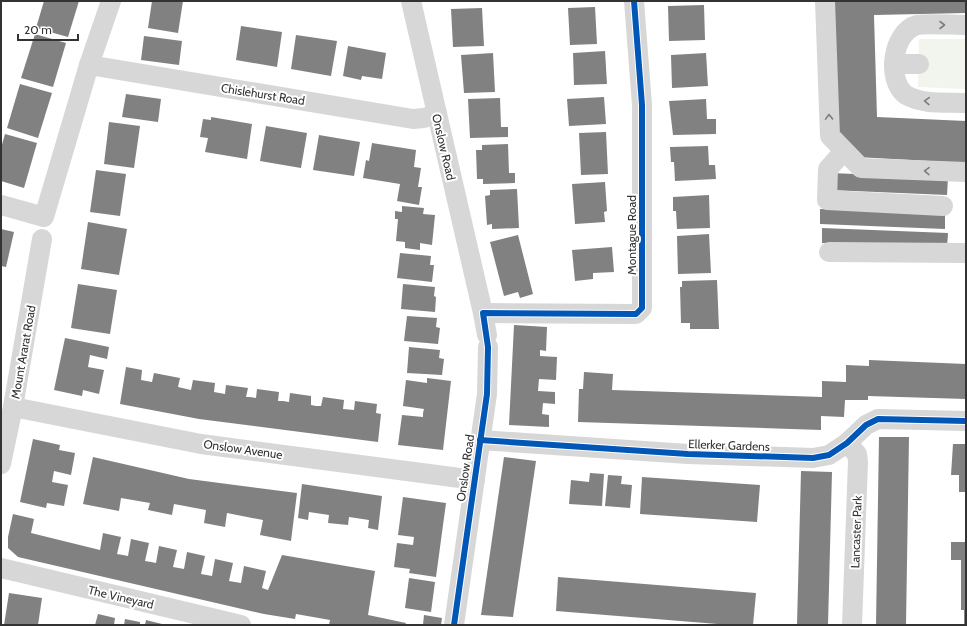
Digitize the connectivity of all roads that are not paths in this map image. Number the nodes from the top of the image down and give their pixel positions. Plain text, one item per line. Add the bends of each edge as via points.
1 (111, 1) edge
2 (411, 1) edge
3 (634, 1) edge
4 (825, 1) edge
5 (966, 25) edge
6 (894, 64) junction
7 (919, 64) dead end
8 (89, 65) junction
9 (966, 103) edge
10 (437, 114) junction
11 (843, 152) junction
12 (966, 172) edge
13 (1, 205) edge
14 (943, 206) dead end
15 (42, 239) dead end
16 (829, 252) dead end
17 (966, 254) edge
18 (484, 313) junction
19 (13, 407) junction
20 (966, 421) edge
21 (480, 440) junction
22 (847, 443) junction
23 (1, 464) edge
24 (475, 480) junction
25 (1, 568) edge
26 (231, 624) edge
27 (454, 625) edge
28 (852, 625) edge

1 - 8 street
2 - 10 street, Onslow Road
3 - 18 street, Montague Road via 642,105 642,308 636,314
11 -> 4 street via 830,136
6 -> 5 street via 896,46 903,33 917,26
6 - 7 street
9 -> 6 street via 918,101 904,94 896,82
8 - 10 street, Chislehurst Road via 413,119
8 - 13 street via 44,218
10 - 18 street, Onslow Road
12 -> 11 street via 861,168
11 - 14 street via 828,169 827,200
15 - 19 street, Mount Ararat Road
16 - 17 street
18 - 21 street, Onslow Road via 487,394
19 - 23 street, Mount Ararat Road
19 - 24 street, Onslow Avenue via 195,443
20 - 22 street, Ellerker Gardens via 878,419 866,425
21 - 22 street, Ellerker Gardens via 681,454 799,458 830,455
21 - 24 street, Onslow Road
22 - 28 street, Lancaster Park via 857,454 858,462
24 - 27 street, Onslow Road
25 - 26 street, The Vineyard

